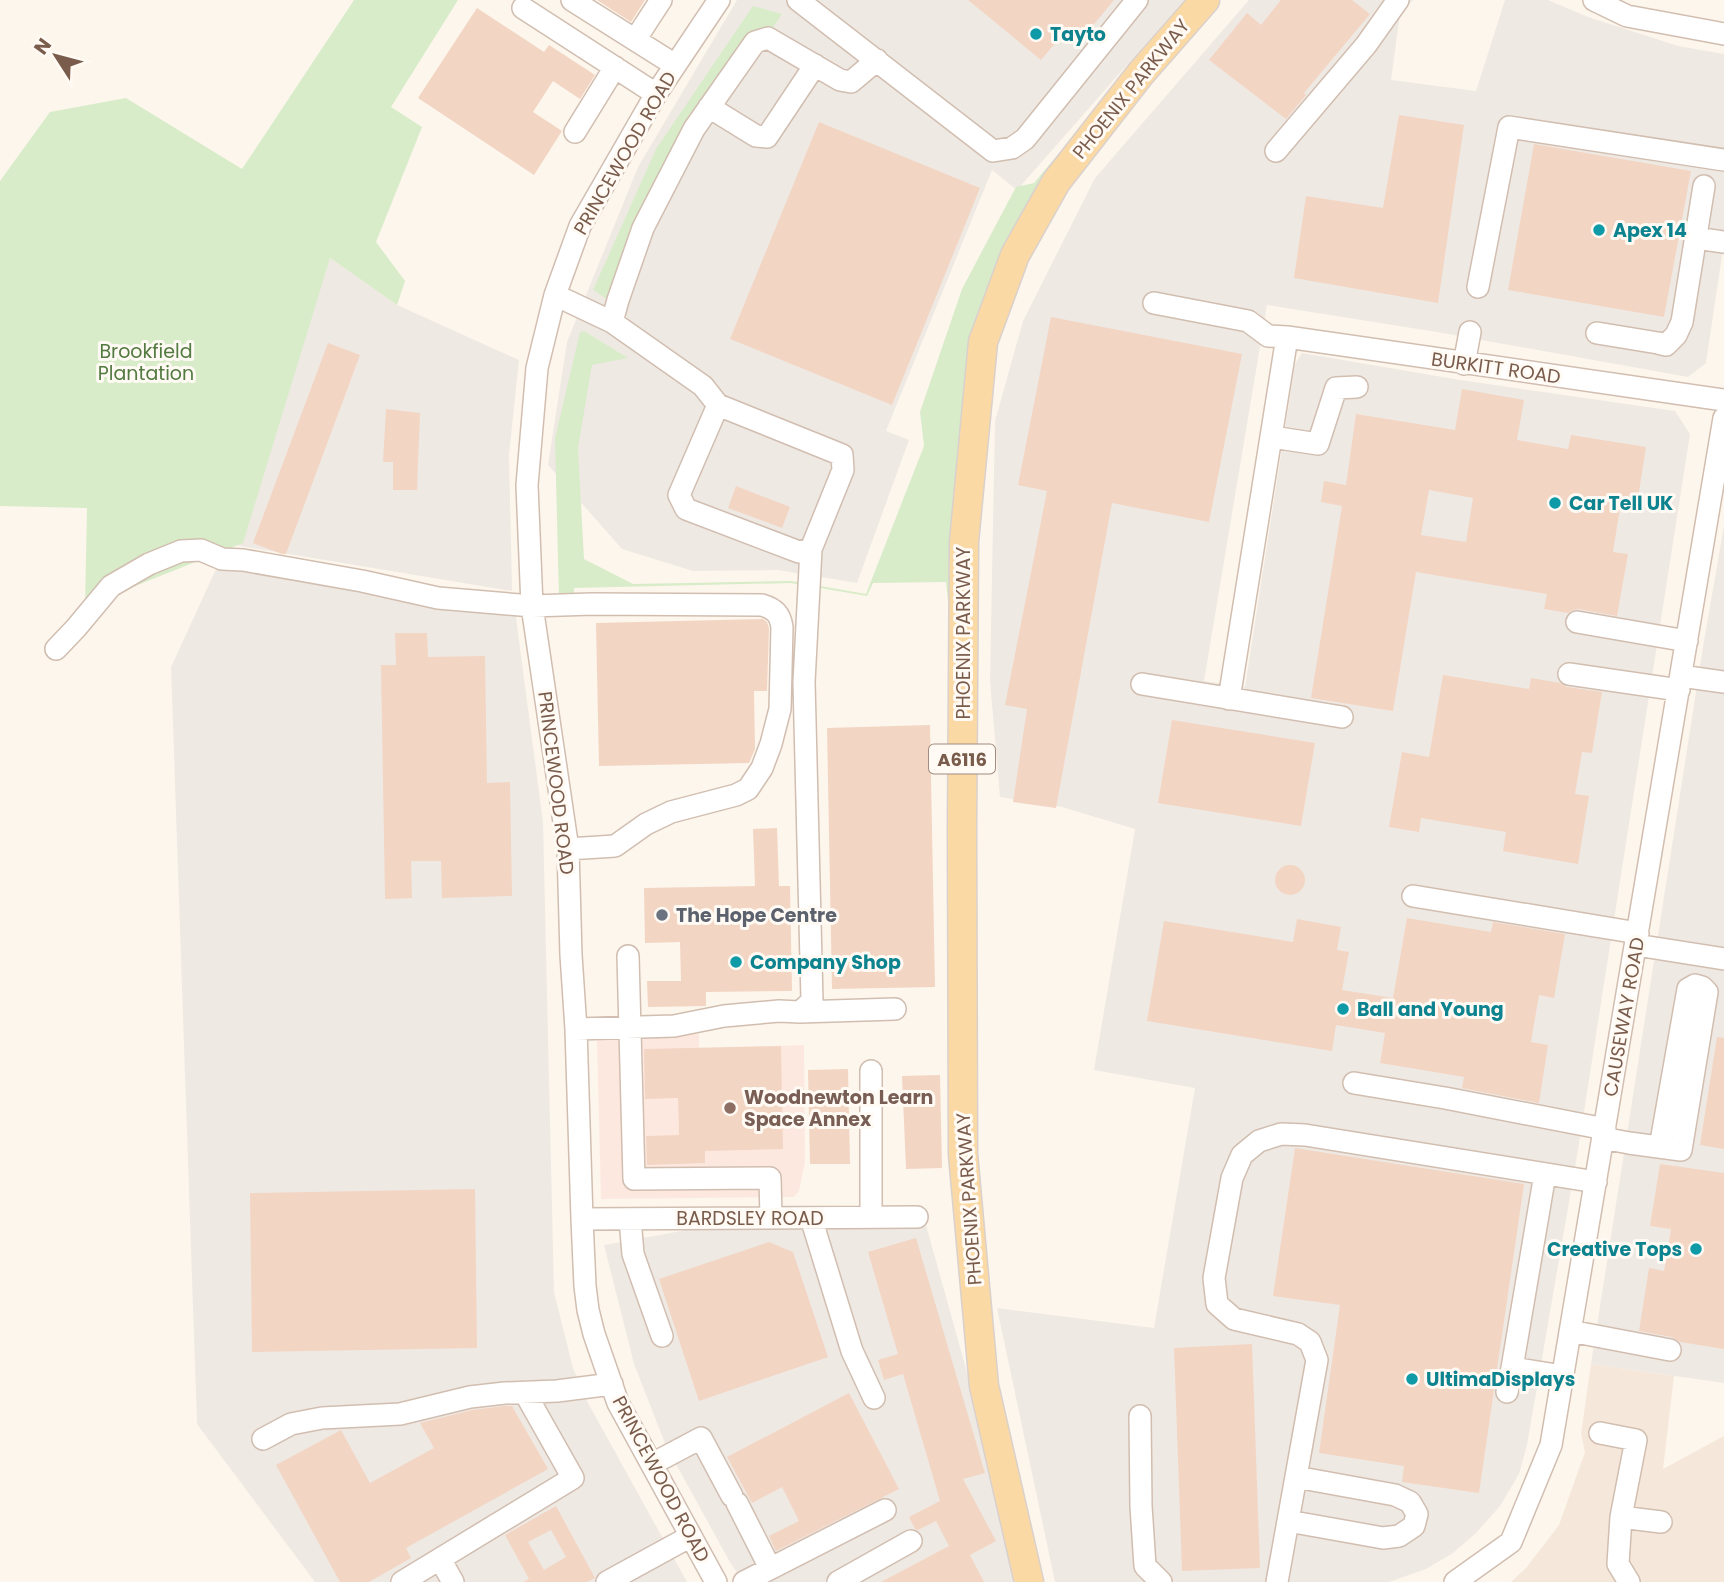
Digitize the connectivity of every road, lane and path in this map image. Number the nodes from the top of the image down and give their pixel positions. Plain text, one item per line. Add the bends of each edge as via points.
1 (572, 0) edge
2 (661, 0) edge
3 (719, 0) edge
4 (798, 0) edge
5 (1137, 0) edge
6 (1205, 0) edge
7 (1594, 0) edge
8 (1393, 2) edge
9 (523, 8) dead end
10 (1724, 34) edge
11 (635, 40) junction
12 (877, 60) junction
13 (675, 65) junction
14 (814, 65) junction
15 (615, 67) junction
16 (656, 94) junction
17 (709, 107) junction
18 (575, 132) dead end
19 (1276, 151) dead end
20 (1724, 160) edge
21 (1704, 187) dead end
22 (1696, 238) junction
23 (1724, 242) edge
24 (1478, 287) dead end
25 (555, 295) junction
26 (1154, 303) dead end
27 (612, 322) junction
28 (1470, 332) dead end
29 (1597, 333) dead end
30 (1278, 337) junction
31 (1464, 364) junction
32 (1357, 387) dead end
33 (1724, 400) edge
34 (718, 405) junction
35 (1724, 418) edge
36 (1272, 437) junction
37 (1716, 517) edge
38 (811, 549) junction
39 (532, 606) junction
40 (1577, 622) dead end
41 (1687, 641) junction
42 (56, 649) dead end
43 (1569, 674) dead end
44 (1724, 682) edge
45 (1680, 683) junction
46 (1142, 684) dead end
47 (1229, 699) junction
48 (1342, 717) dead end
49 (568, 849) junction
50 (1413, 896) dead end
51 (1637, 939) junction
52 (628, 956) dead end
53 (1724, 959) edge
54 (895, 1009) dead end
55 (800, 1012) junction
56 (631, 1028) junction
57 (576, 1029) junction
58 (872, 1071) dead end
59 (1354, 1083) dead end
60 (1604, 1133) junction
61 (1671, 1148) junction
62 (1545, 1174) junction
63 (1595, 1182) junction
64 (771, 1217) junction
65 (811, 1217) junction
66 (871, 1217) junction
67 (917, 1217) dead end
68 (582, 1219) junction
69 (630, 1219) junction
70 (1570, 1331) junction
71 (662, 1336) dead end
72 (1670, 1350) dead end
73 (1512, 1368) junction
74 (1563, 1376) junction
75 (612, 1384) junction
76 (1507, 1391) dead end
77 (525, 1393) junction
78 (874, 1398) dead end
79 (1140, 1416) dead end
80 (1600, 1433) dead end
81 (264, 1439) dead end
82 (652, 1464) junction
83 (1296, 1477) junction
84 (885, 1510) dead end
85 (1621, 1517) junction
86 (1288, 1521) junction
87 (1661, 1522) dead end
88 (691, 1536) junction
89 (911, 1541) dead end
90 (440, 1559) junction
91 (771, 1568) junction
92 (402, 1582) edge
93 (453, 1582) edge
94 (607, 1582) edge
95 (716, 1582) edge
96 (744, 1582) edge
97 (838, 1582) edge
98 (1029, 1582) edge
99 (1161, 1582) edge
100 (1277, 1582) edge
101 (1455, 1582) edge
102 (1629, 1582) edge

1 - 11 street
2 - 11 street
3 - 13 street, PRINCEWOOD ROAD
4 - 12 street
5 - 12 street via 1025,139 1012,148 993,151
6 - 98 main road, PHOENIX PARKWAY / A6116 via 1056,182 1015,255 983,342 964,542 963,1154 984,1386
7 - 10 street via 1628,16
8 - 19 street via 1366,45
9 - 15 street
11 - 13 street
12 - 14 street via 851,82
13 - 16 street, PRINCEWOOD ROAD
14 - 17 street via 768,38 755,42
14 - 17 street via 767,137 756,136
15 - 16 street
15 - 18 street
16 - 25 street, PRINCEWOOD ROAD via 580,226
17 - 27 street via 643,228
20 - 24 street via 1509,127
21 - 22 street
22 - 23 street
22 - 29 street via 1682,322 1667,345
25 - 27 street
25 - 39 street, PRINCEWOOD ROAD via 537,368 527,485
26 - 30 street via 1248,321
27 - 34 street via 703,386
28 - 31 street
30 - 31 street, BURKITT ROAD
30 - 36 street
31 - 33 street, BURKITT ROAD
32 - 36 street via 1336,388 1318,444
34 - 38 street via 842,455 844,470
34 - 38 street via 679,495 686,509 799,552
35 - 37 street, CAUSEWAY ROAD
36 - 47 street
37 - 41 street, CAUSEWAY ROAD
38 - 55 street via 804,682 811,1001
39 - 42 street via 438,598 222,559 201,550 181,551 111,586
39 - 49 street, PRINCEWOOD ROAD
39 - 49 street via 762,605 777,612 782,627 780,709 762,768 748,789 671,812 615,846
40 - 41 street
41 - 45 street, CAUSEWAY ROAD
43 - 45 street
44 - 45 street
45 - 51 street, CAUSEWAY ROAD
46 - 47 street
47 - 48 street
49 - 57 street, PRINCEWOOD ROAD
50 - 51 street
51 - 53 street
51 - 60 street, CAUSEWAY ROAD
52 - 56 street
54 - 55 street
55 - 56 street
56 - 57 street
56 - 64 street via 634,1179 778,1177
57 - 68 street, PRINCEWOOD ROAD
58 - 66 street
59 - 60 street
60 - 61 street
60 - 63 street, CAUSEWAY ROAD
61 - 61 street via 1707,992 1695,985 1688,989
62 - 63 street
62 - 73 street
62 - 83 street via 1305,1135 1281,1134 1259,1141 1242,1155 1232,1178 1214,1278 1217,1304 1234,1319 1286,1330 1310,1342 1317,1360
63 - 70 street, CAUSEWAY ROAD
64 - 65 street, BARDSLEY ROAD
64 - 69 street, BARDSLEY ROAD
65 - 66 street, BARDSLEY ROAD
65 - 78 street via 852,1351
66 - 67 street, BARDSLEY ROAD
68 - 69 street, BARDSLEY ROAD
68 - 75 street, PRINCEWOOD ROAD via 588,1310
69 - 71 street via 633,1254
70 - 72 street
70 - 74 street, CAUSEWAY ROAD
73 - 74 street
73 - 76 street
74 - 101 street, CAUSEWAY ROAD via 1551,1445 1511,1542
75 - 77 street
75 - 82 street, PRINCEWOOD ROAD
77 - 81 street via 470,1397 400,1414 322,1418 291,1424
77 - 90 street via 573,1478
79 - 99 street via 1145,1566
80 - 85 street via 1636,1440
82 - 88 street, PRINCEWOOD ROAD
82 - 91 street via 701,1438
83 - 86 street
83 - 86 street via 1395,1495 1410,1502 1417,1514 1413,1526 1399,1536 1383,1538
84 - 91 street
85 - 87 street
85 - 102 street via 1618,1564
86 - 100 street
88 - 94 street
88 - 95 street, PRINCEWOOD ROAD
89 - 97 street
90 - 92 street
90 - 93 street
91 - 96 street

